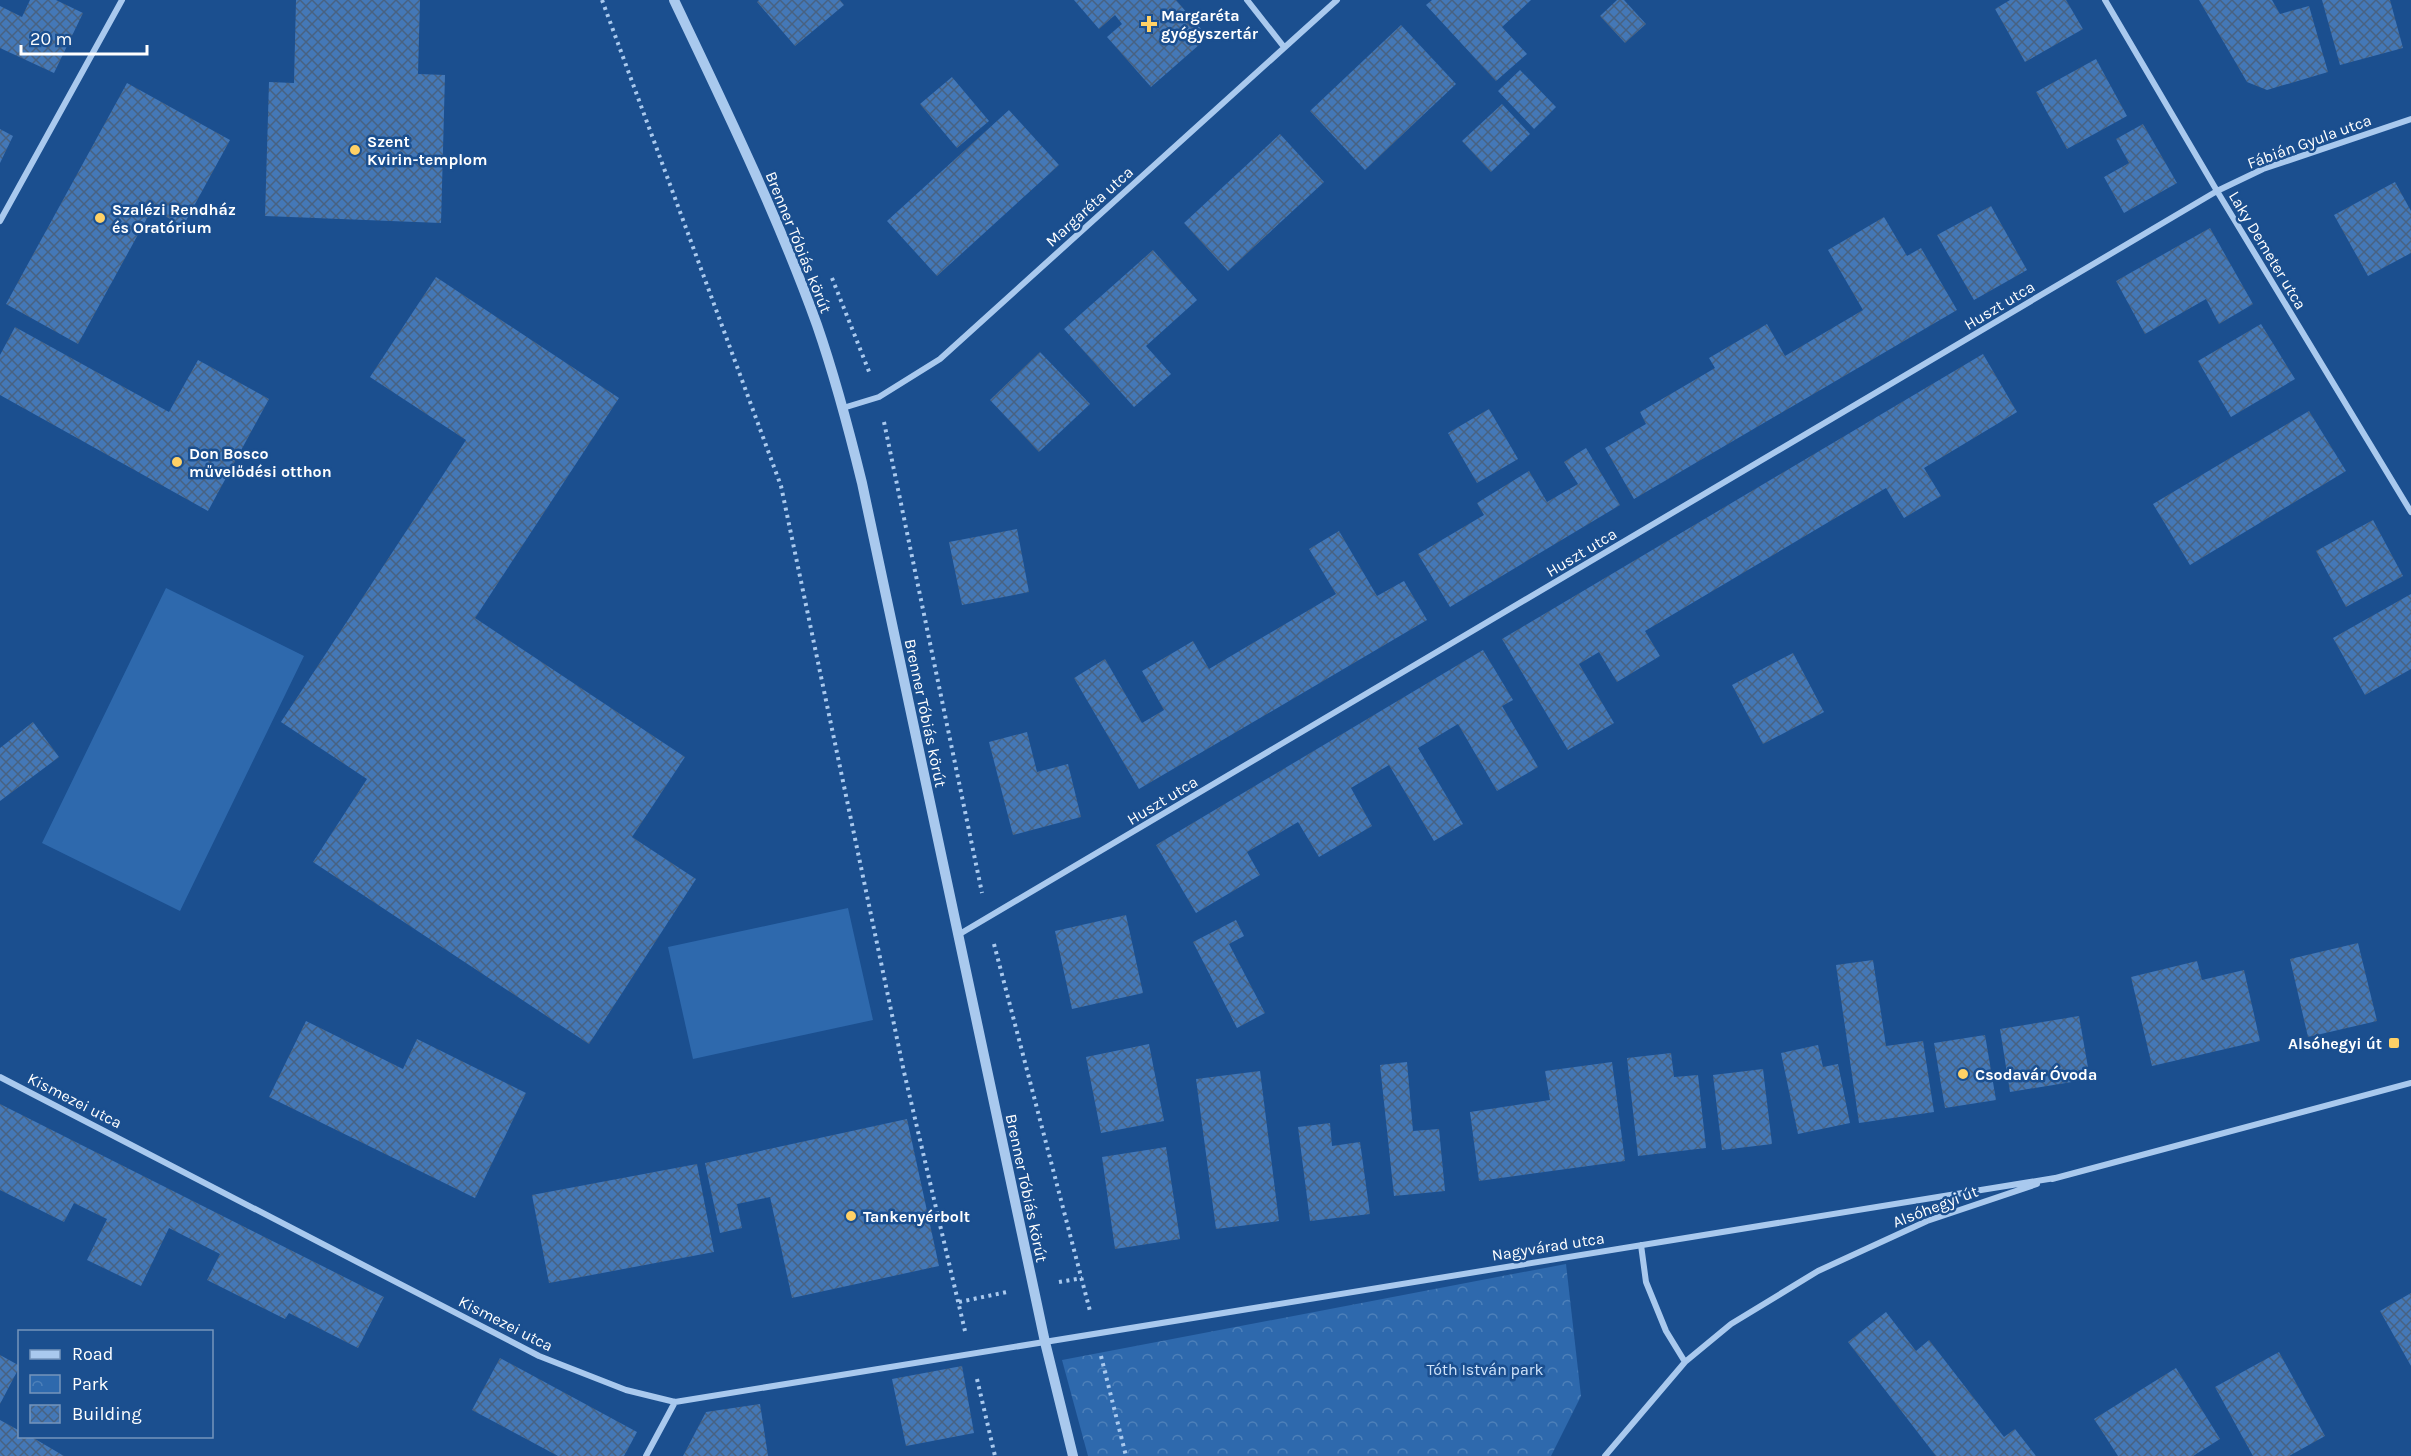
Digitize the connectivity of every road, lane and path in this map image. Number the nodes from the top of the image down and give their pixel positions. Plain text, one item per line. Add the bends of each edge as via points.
1 (122, 0) edge
2 (602, 0) edge
3 (674, 0) edge
4 (1247, 0) edge
5 (1337, 0) edge
6 (2105, 0) edge
7 (1284, 47) junction
8 (2411, 119) edge
9 (2217, 192) junction
10 (0, 221) edge
11 (843, 408) junction
12 (2411, 512) edge
13 (957, 935) junction
14 (0, 1077) edge
15 (2411, 1083) edge
16 (2055, 1178) junction
17 (1641, 1245) junction
18 (1082, 1278) dead end
19 (959, 1302) dead end
20 (1096, 1334) junction
21 (1045, 1342) junction
22 (1685, 1362) junction
23 (675, 1402) junction
24 (646, 1456) edge
25 (1073, 1456) edge
26 (1126, 1456) edge
27 (1605, 1456) edge

1 - 10 street
2 - 19 path via 781,486 904,1072
3 - 11 street, Brenner Tóbiás körút via 776,220 817,326
4 - 7 street
5 - 7 street, Margaréta utca
6 - 9 street, Laky Demeter utca
7 - 11 street, Margaréta utca via 940,359 879,398
8 - 9 street, Fábián Gyula utca via 2263,169
9 - 12 street, Laky Demeter utca
9 - 13 street, Huszt utca
11 - 13 street, Brenner Tóbiás körút
13 - 21 street, Brenner Tóbiás körút
14 - 23 street, Kismezei utca via 539,1356 626,1390
15 - 16 street, Alsóhegyi út
16 - 17 street, Nagyvárad utca
16 - 22 street, Alsóhegyi út via 1927,1221 1818,1271 1731,1324
17 - 20 street, Nagyvárad utca
17 - 22 street via 1646,1282 1666,1331
18 - 20 path
20 - 21 street, Nagyvárad utca
20 - 26 path
21 - 23 street, Kismezei utca
21 - 25 street, Brenner Tóbiás körút
22 - 27 street, Alsóhegyi út
23 - 24 street

